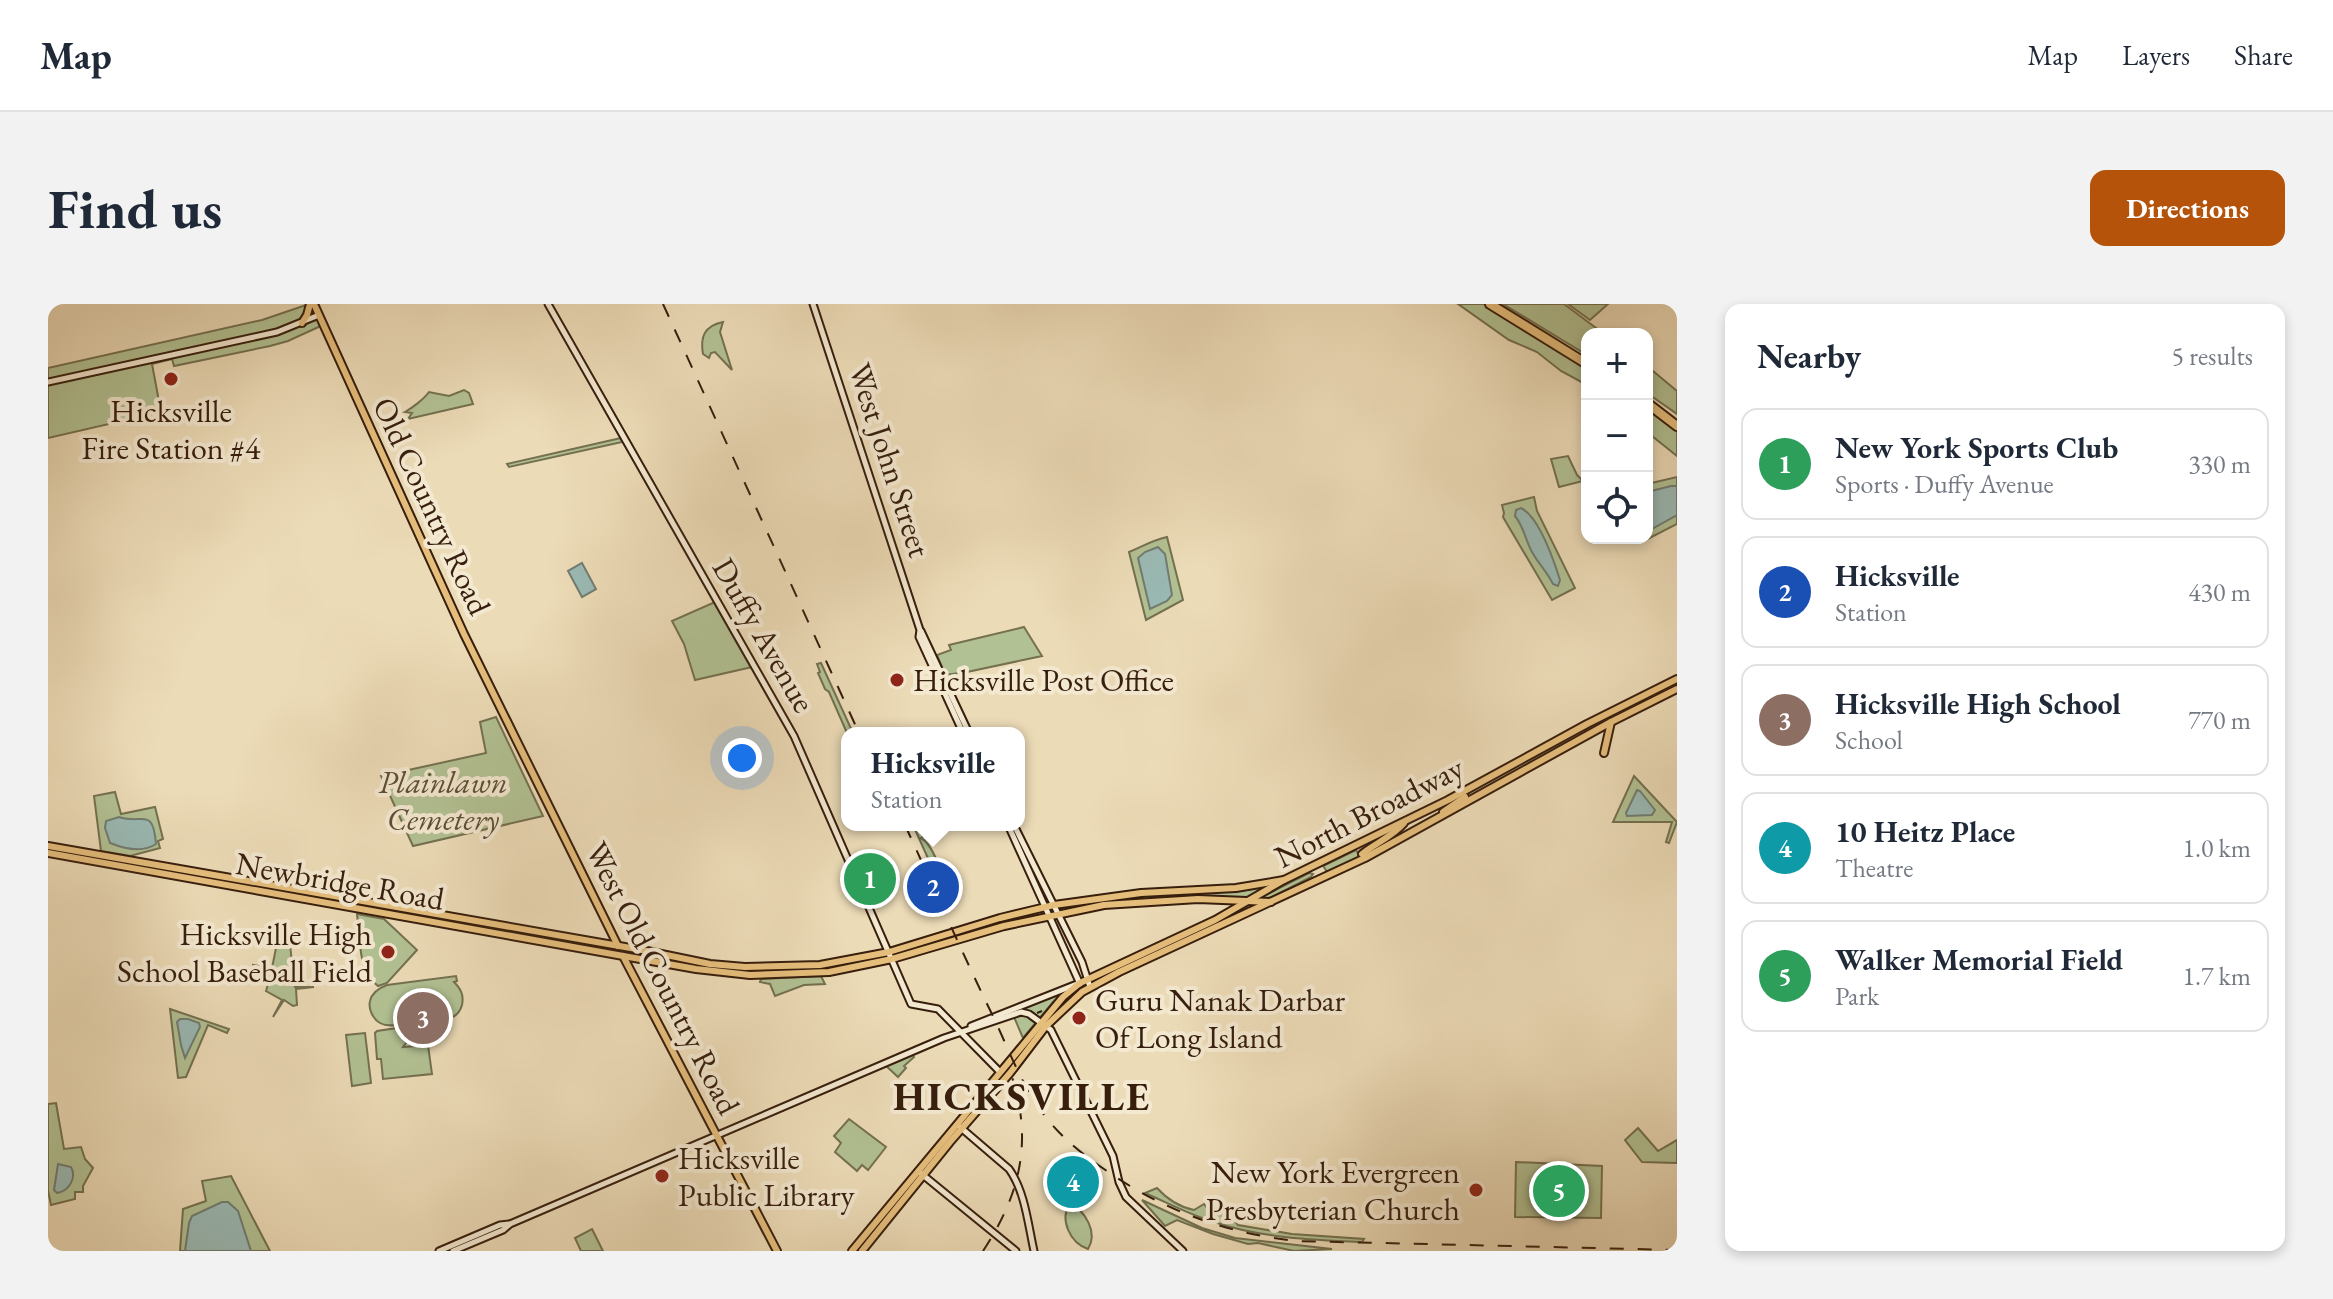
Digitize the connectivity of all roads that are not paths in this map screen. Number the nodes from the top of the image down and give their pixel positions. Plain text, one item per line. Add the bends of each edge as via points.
1 (312, 304) edge
2 (548, 304) edge
3 (813, 304) edge
4 (1490, 304) edge
5 (1500, 304) edge
6 (320, 318) junction
7 (302, 323) junction
8 (1581, 357) edge
9 (1581, 357) edge
10 (48, 382) edge
11 (1651, 400) edge
12 (1653, 408) edge
13 (1677, 419) edge
14 (1677, 426) edge
15 (1677, 679) edge
16 (1677, 689) edge
17 (1617, 710) junction
18 (1611, 722) junction
19 (509, 725) joint
20 (963, 727) edge
21 (1586, 737) junction
22 (1465, 797) dead end
23 (1407, 820) junction
24 (1425, 826) junction
25 (1013, 831) edge
26 (1014, 831) edge
27 (48, 846) edge
28 (48, 853) edge
29 (1362, 854) dead end
30 (154, 868) junction
31 (1284, 880) junction
32 (1246, 902) junction
33 (1271, 902) junction
34 (1054, 905) junction
35 (1045, 907) junction
36 (1058, 914) junction
37 (1048, 916) junction
38 (994, 920) junction
39 (945, 935) junction
40 (969, 936) junction
41 (618, 946) junction
42 (929, 948) junction
43 (890, 955) junction
44 (623, 956) junction
45 (701, 966) junction
46 (750, 971) junction
47 (1080, 983) junction
48 (1089, 983) junction
49 (1082, 992) junction
50 (1044, 1024) junction
51 (960, 1032) junction
52 (1000, 1072) junction
53 (959, 1127) junction
54 (716, 1136) junction
55 (921, 1173) junction
56 (510, 1224) junction
57 (439, 1251) edge
58 (453, 1251) edge
59 (777, 1251) edge
60 (852, 1251) edge
61 (862, 1251) edge
62 (1016, 1251) edge
63 (1034, 1251) edge
64 (1183, 1251) edge

1 - 6 main road, Old Country Road
1 - 7 main road
2 - 43 main road, Duffy Avenue via 794,736
3 - 20 main road, West John Street via 920,630
4 - 8 highway
5 - 9 highway
6 - 7 main road
6 - 19 main road, Old Country Road
7 - 10 main road
11 - 13 highway
12 - 14 highway
15 - 17 main road, North Broadway
16 - 18 main road, North Broadway
17 - 18 main road
17 - 23 main road, North Broadway
18 - 21 main road, North Broadway
18 - 21 main road via 1604,753 1600,739
19 - 41 main road, West Old Country Road
21 - 24 main road, North Broadway
22 - 24 main road
23 - 29 main road
23 - 31 main road, North Broadway
24 - 33 main road, North Broadway
25 - 35 main road
26 - 34 main road
27 - 30 main road, Newbridge Road
28 - 30 main road, Newbridge Road
30 - 41 main road, Newbridge Road
30 - 44 main road, Newbridge Road
31 - 32 main road, North Broadway
31 - 34 main road
32 - 33 main road
32 - 36 main road via 1143,902
32 - 48 main road, North Broadway
33 - 48 main road, North Broadway
34 - 35 main road
34 - 36 main road
35 - 37 main road
35 - 38 main road
36 - 37 main road
36 - 48 main road
37 - 40 main road
37 - 47 main road
38 - 39 main road
38 - 40 main road
39 - 42 main road
39 - 43 main road
40 - 42 main road
41 - 44 main road, West Old Country Road
41 - 45 main road, Newbridge Road
42 - 43 main road
43 - 46 main road via 823,972
43 - 51 main road, Duffy Avenue via 911,1004 938,1009
44 - 45 main road, Newbridge Road
44 - 54 main road, West Old Country Road
45 - 46 main road
45 - 46 main road
47 - 48 main road, North Broadway
47 - 49 main road
47 - 50 main road, North Broadway
47 - 51 main road
48 - 49 main road, North Broadway
49 - 50 main road, North Broadway
50 - 51 main road via 1021,1012
50 - 52 main road
50 - 53 main road via 1010,1073
50 - 64 main road via 1113,1156 1126,1197
51 - 52 main road
51 - 54 main road
52 - 53 main road
53 - 55 main road
53 - 63 main road via 1014,1176
54 - 56 main road
54 - 59 main road, West Old Country Road
55 - 60 main road
55 - 61 main road
55 - 62 main road
56 - 57 main road
56 - 58 main road

